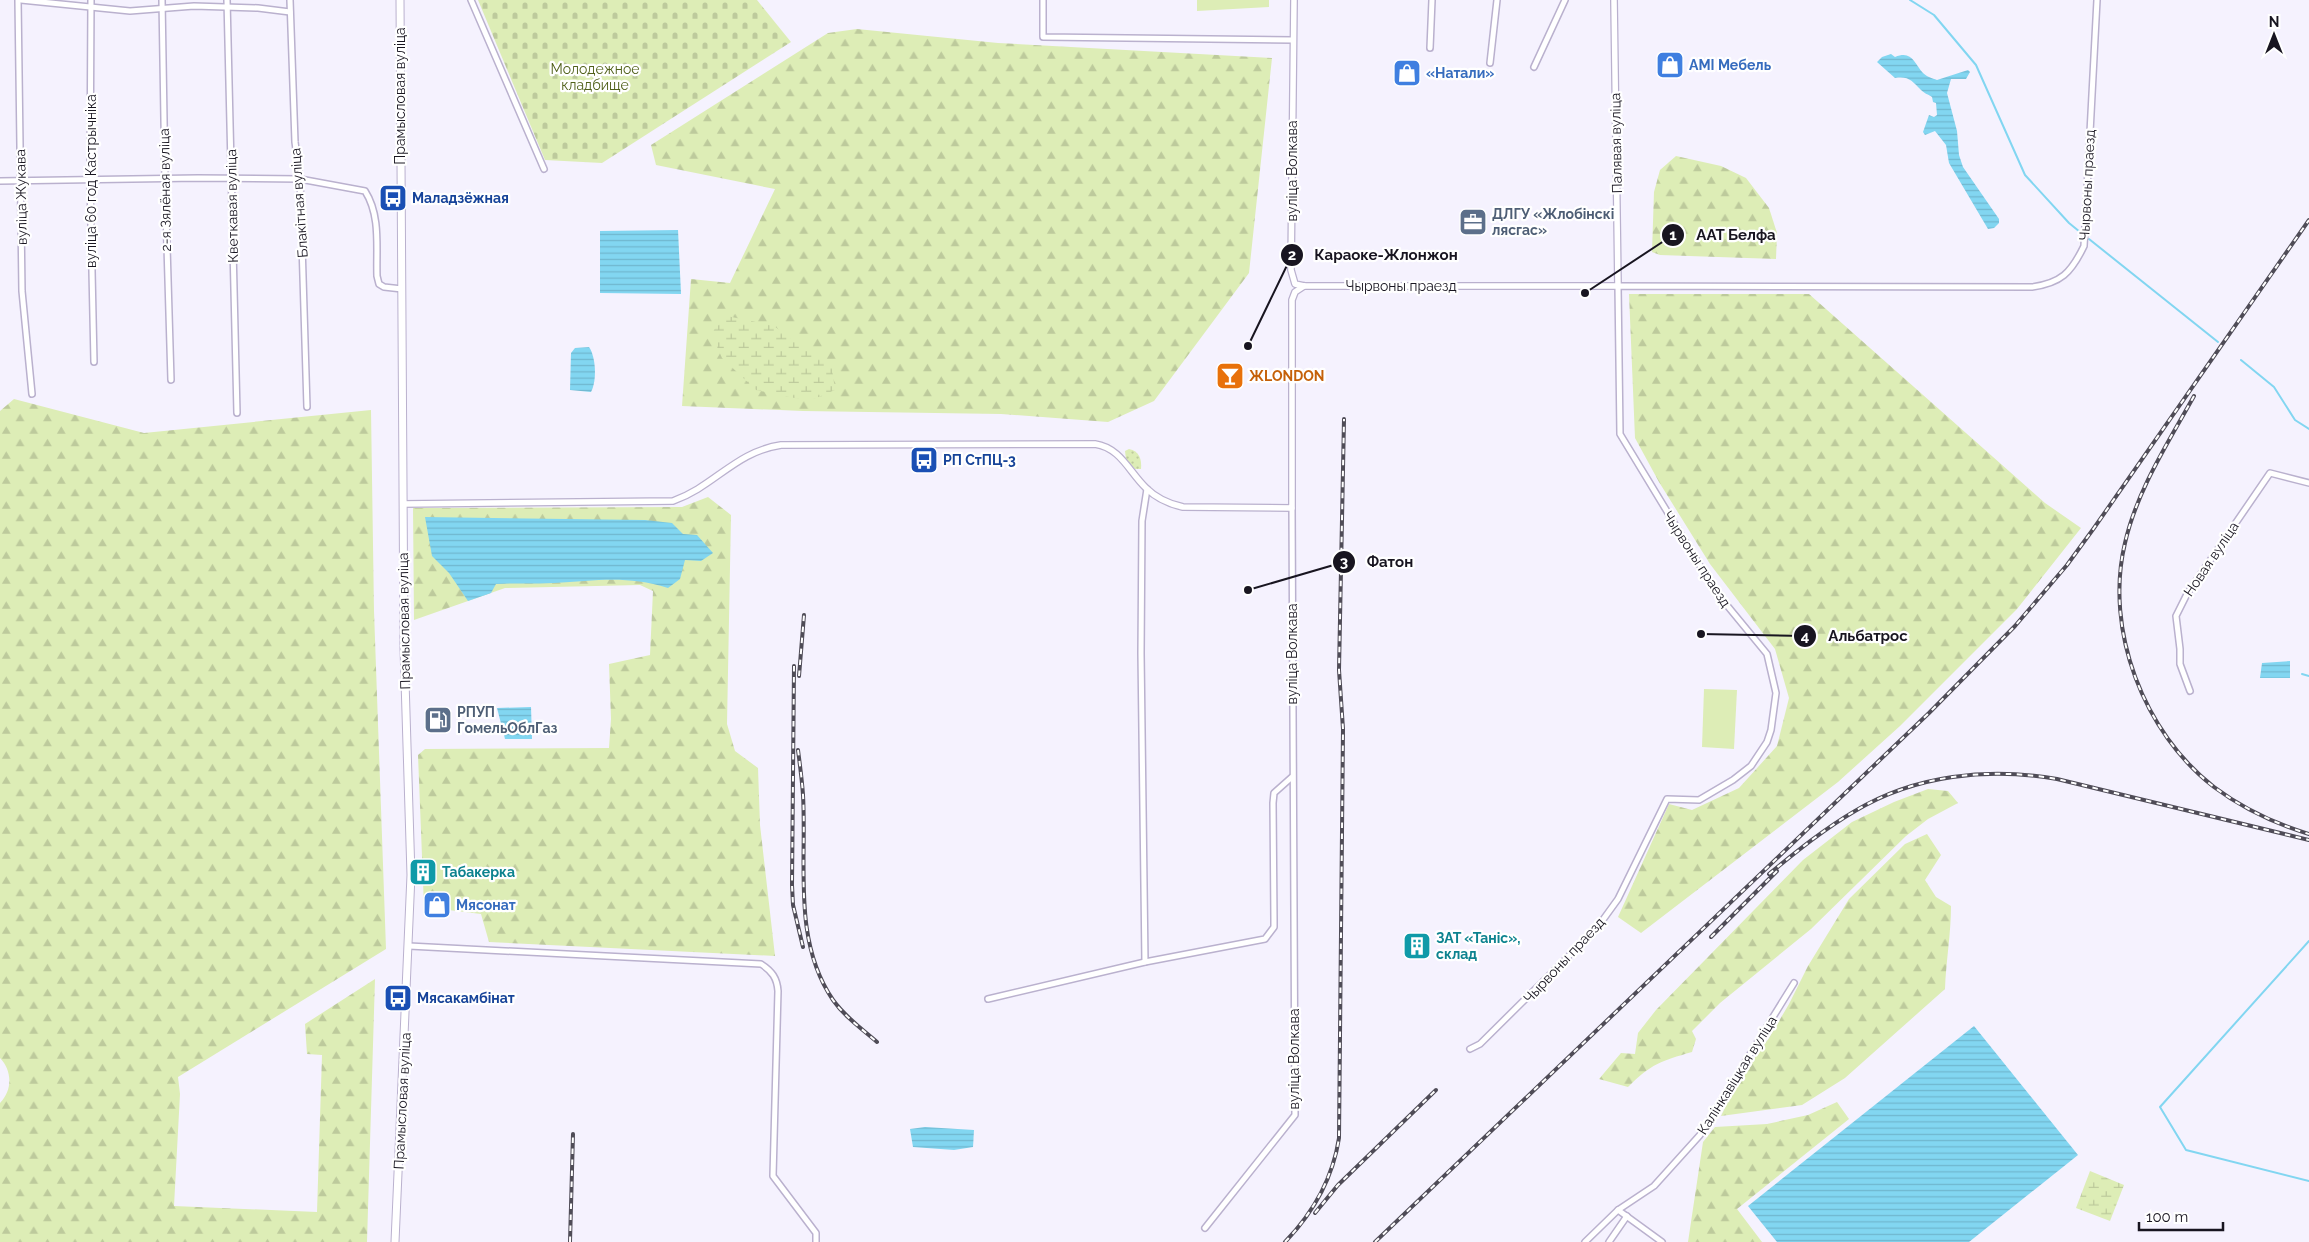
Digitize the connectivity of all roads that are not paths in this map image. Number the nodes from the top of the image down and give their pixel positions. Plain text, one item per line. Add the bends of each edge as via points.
1 (20, 0) edge
2 (162, 0) edge
3 (226, 0) edge
4 (290, 0) edge
5 (400, 0) edge
6 (472, 0) edge
7 (1043, 0) edge
8 (1294, 0) edge
9 (1432, 0) edge
10 (1496, 0) edge
11 (1565, 0) edge
12 (1614, 0) edge
13 (2098, 0) edge
14 (91, 3) edge
15 (227, 6) junction
16 (162, 9) junction
17 (290, 12) junction
18 (1293, 40) junction
19 (1430, 48) dead end
20 (1490, 62) dead end
21 (1534, 66) dead end
22 (544, 168) dead end
23 (231, 178) junction
24 (165, 179) junction
25 (300, 179) junction
26 (90, 180) junction
27 (0, 181) edge
28 (20, 181) junction
29 (1304, 286) junction
30 (1618, 286) junction
31 (402, 289) junction
32 (94, 362) dead end
33 (171, 380) dead end
34 (32, 394) dead end
35 (307, 406) dead end
36 (237, 413) dead end
37 (2309, 483) edge
38 (1147, 489) junction
39 (403, 504) junction
40 (1292, 508) junction
41 (2190, 692) dead end
42 (1292, 776) junction
43 (409, 946) junction
44 (1145, 962) junction
45 (1794, 983) dead end
46 (988, 999) dead end
47 (1470, 1050) dead end
48 (1618, 1210) junction
49 (1627, 1216) junction
50 (1205, 1228) dead end
51 (395, 1242) edge
52 (816, 1242) edge
53 (1585, 1242) edge
54 (1609, 1242) edge
55 (1662, 1242) edge

1 - 14 street
1 - 28 street, вуліца Жукава
2 - 16 street, 2-я Зялёная вуліца
3 - 15 street, Кветкавая вуліца
4 - 17 street, Блакітная вуліца
5 - 31 main road, Прамысловая вуліца
6 - 22 street
7 - 18 street via 1042,37
8 - 18 street, вуліца Волкава
9 - 19 street
10 - 20 street
11 - 21 street
12 - 30 street, Палявая вуліца
13 - 30 street, Чырвоны праезд via 2084,246 2078,260 2060,280 2032,287
14 - 16 street via 130,11
14 - 26 street, вуліца 60 год Кастрычніка
15 - 16 street
15 - 17 street
15 - 23 street, Кветкавая вуліца
16 - 24 street, 2-я Зялёная вуліца
17 - 25 street, Блакітная вуліца via 295,142
18 - 29 street, вуліца Волкава via 1291,270 1295,284
23 - 24 street
23 - 25 street
23 - 36 street, Кветкавая вуліца
24 - 26 street
24 - 33 street, 2-я Зялёная вуліца
25 - 31 street via 365,191 372,202 376,220 379,284
25 - 35 street, Блакітная вуліца
26 - 28 street
26 - 32 street, вуліца 60 год Кастрычніка
27 - 28 street
28 - 34 street, вуліца Жукава via 22,291
29 - 30 street, Чырвоны праезд
29 - 40 street, вуліца Волкава via 1295,292 1292,300
30 - 47 street, Чырвоны праезд via 1620,434 1716,592 1767,654 1776,693 1775,711 1767,742 1739,776 1699,800 1668,799 1618,899 1597,928 1487,1038
31 - 39 main road, Прамысловая вуліца
37 - 41 street, Новая вуліца via 2270,473 2187,594 2176,616 2176,628 2180,664
38 - 39 street via 1118,454 1101,445 781,445 743,457 698,490 673,501
38 - 40 street via 1169,504 1183,507
38 - 44 street via 1142,521 1141,643
39 - 43 main road, Прамысловая вуліца via 411,875
40 - 42 street, вуліца Волкава
42 - 44 street via 1274,794 1274,920 1269,933 1258,942
42 - 50 street, вуліца Волкава via 1295,1115
43 - 51 main road, Прамысловая вуліца
43 - 52 street via 761,964 769,969 778,983 773,1176 816,1233
44 - 46 street
45 - 48 street, Калінкавіцкая вуліца via 1700,1135 1654,1186
48 - 49 street
48 - 53 street, Калінкавіцкая вуліца
49 - 54 street
49 - 55 street

